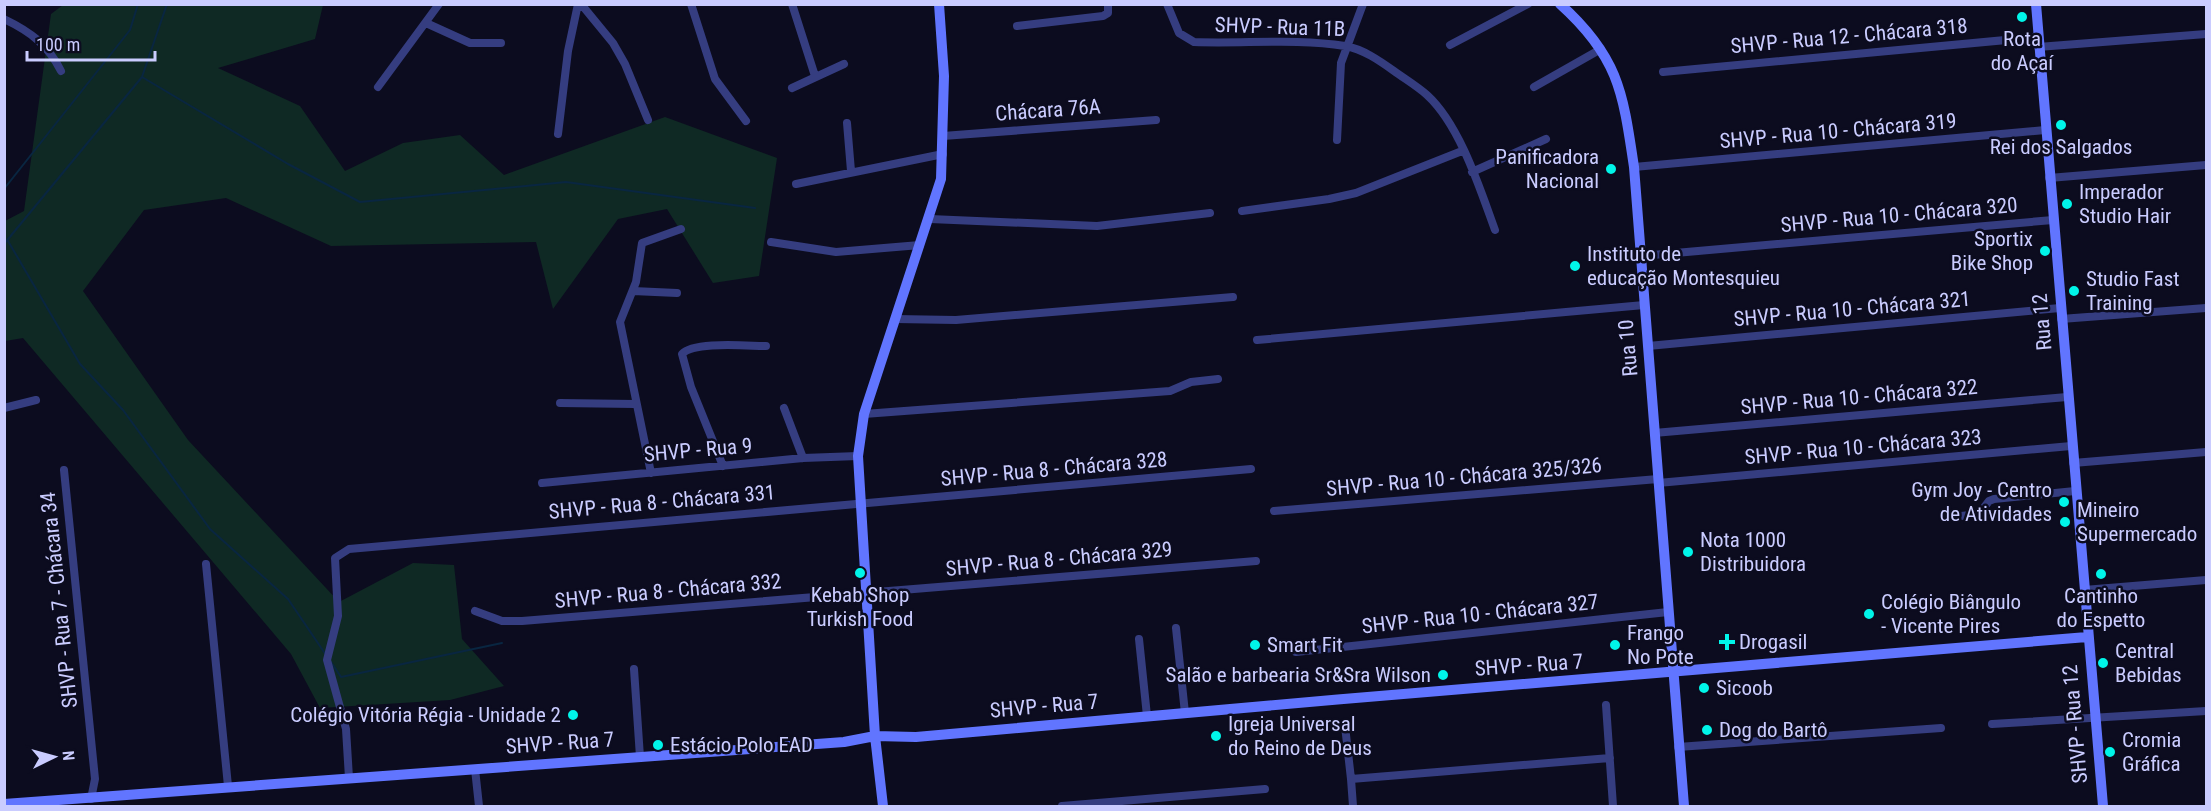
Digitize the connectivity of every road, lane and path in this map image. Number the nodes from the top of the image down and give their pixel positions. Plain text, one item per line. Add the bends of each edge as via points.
1 (439, 4) edge
2 (580, 4) edge
3 (691, 4) edge
4 (792, 4) edge
5 (939, 4) edge
6 (1167, 4) edge
7 (1363, 4) edge
8 (1528, 4) edge
9 (1560, 4) edge
10 (2036, 4) edge
11 (1108, 8) edge
12 (4, 19) edge
13 (426, 23) junction
14 (1017, 26) dead end
15 (2206, 34) edge
16 (2038, 42) junction
17 (501, 43) dead end
18 (1450, 45) dead end
19 (1347, 46) junction
20 (1601, 49) junction
21 (844, 63) dead end
22 (61, 71) dead end
23 (1663, 72) dead end
24 (815, 76) junction
25 (378, 87) dead end
26 (1534, 87) dead end
27 (792, 88) dead end
28 (648, 120) dead end
29 (1156, 120) dead end
30 (746, 121) dead end
31 (848, 123) dead end
32 (2045, 130) junction
33 (558, 134) dead end
34 (943, 136) junction
35 (1546, 139) dead end
36 (1337, 140) dead end
37 (1462, 151) junction
38 (943, 154) junction
39 (2206, 165) edge
40 (1634, 167) junction
41 (851, 171) junction
42 (1472, 172) junction
43 (2049, 178) junction
44 (796, 184) dead end
45 (1242, 211) dead end
46 (1210, 213) dead end
47 (930, 219) junction
48 (2053, 220) junction
49 (681, 229) dead end
50 (1495, 230) dead end
51 (771, 242) dead end
52 (920, 245) junction
53 (1641, 256) junction
54 (633, 291) junction
55 (677, 293) dead end
56 (1233, 297) dead end
57 (1644, 305) junction
58 (2206, 308) edge
59 (2061, 313) junction
60 (895, 319) junction
61 (1257, 340) dead end
62 (766, 346) dead end
63 (1648, 346) junction
64 (1218, 379) dead end
65 (2067, 397) junction
66 (36, 400) dead end
67 (560, 403) dead end
68 (635, 404) junction
69 (4, 408) edge
70 (784, 408) dead end
71 (864, 414) junction
72 (1654, 433) junction
73 (2071, 446) junction
74 (2206, 452) edge
75 (858, 456) junction
76 (803, 458) junction
77 (2073, 463) junction
78 (723, 466) junction
79 (1251, 469) dead end
80 (64, 470) dead end
81 (651, 473) junction
82 (1658, 481) junction
83 (542, 483) dead end
84 (2075, 491) junction
85 (860, 505) junction
86 (1274, 512) dead end
87 (1961, 516) dead end
88 (1256, 561) dead end
89 (206, 564) dead end
90 (2206, 580) edge
91 (2084, 590) junction
92 (866, 592) junction
93 (475, 611) dead end
94 (1668, 612) junction
95 (1176, 628) dead end
96 (2087, 637) junction
97 (1139, 639) dead end
98 (1296, 652) dead end
99 (634, 669) dead end
100 (1674, 674) junction
101 (1606, 705) dead end
102 (2206, 711) edge
103 (1185, 713) junction
104 (1147, 716) junction
105 (2095, 716) junction
106 (1992, 724) dead end
107 (1345, 726) dead end
108 (1941, 728) dead end
109 (875, 736) junction
110 (1678, 747) junction
111 (640, 757) junction
112 (1610, 758) junction
113 (475, 769) junction
114 (348, 778) junction
115 (1351, 779) junction
116 (228, 786) junction
117 (1264, 789) dead end
118 (91, 799) junction
119 (75, 803) edge
120 (4, 804) edge
121 (479, 807) edge
122 (883, 807) edge
123 (1062, 807) edge
124 (1353, 807) edge
125 (1613, 807) edge
126 (1684, 807) edge
127 (2103, 807) edge

1 - 13 street
2 - 28 street via 626,64
2 - 33 street via 568,51
3 - 30 street via 715,79
4 - 24 street
5 - 34 street
6 - 19 street, SHVP - Rua 11B via 1179,33 1194,42
7 - 19 street
8 - 18 street
9 - 20 street, Rua 10
10 - 16 street, Rua 12
11 - 14 street via 1103,16
12 - 22 street via 31,32 52,53
13 - 17 street via 470,43
13 - 25 street
15 - 16 street, SHVP - Rua 12 - Chácara 318
16 - 23 street, SHVP - Rua 12 - Chácara 318
16 - 32 street, Rua 12
19 - 36 street via 1338,82
19 - 37 street, SHVP - Rua 11B via 1361,50 1427,95
20 - 26 street
20 - 40 street, Rua 10 via 1620,86
21 - 24 street
24 - 27 street
29 - 34 street, Chácara 76A
31 - 41 street
32 - 40 street, SHVP - Rua 10 - Chácara 319
32 - 43 street, Rua 12
34 - 38 street
35 - 42 street
37 - 42 street, SHVP - Rua 11B
37 - 45 street via 1356,193
38 - 41 street
38 - 47 street
39 - 43 street
40 - 53 street, Rua 10
41 - 44 street
42 - 50 street, SHVP - Rua 11B
43 - 48 street, Rua 12
46 - 47 street via 1097,226
47 - 52 street
48 - 53 street, SHVP - Rua 10 - Chácara 320
48 - 59 street, Rua 12
49 - 54 street via 643,241
51 - 52 street via 836,252
52 - 60 street
53 - 57 street, Rua 10
54 - 55 street
54 - 68 street via 620,322
56 - 60 street via 956,320
57 - 61 street
57 - 63 street, Rua 10
58 - 59 street, SHVP - Rua 10 - Chácara 321
59 - 63 street, SHVP - Rua 10 - Chácara 321
59 - 65 street, Rua 12
60 - 71 street
62 - 78 street via 703,347 682,354
63 - 72 street, Rua 10
64 - 71 street via 1191,382 1170,391
65 - 72 street, SHVP - Rua 10 - Chácara 322
65 - 73 street, Rua 12
66 - 69 street
67 - 68 street
68 - 81 street
70 - 76 street
71 - 75 street
72 - 82 street, Rua 10
73 - 77 street, Rua 12
73 - 82 street, SHVP - Rua 10 - Chácara 323
74 - 77 street
75 - 76 street, SHVP - Rua 9
75 - 85 street
76 - 78 street, SHVP - Rua 9
77 - 84 street, Rua 12
78 - 81 street, SHVP - Rua 9
79 - 85 street, SHVP - Rua 8 - Chácara 328
80 - 118 street, SHVP - Rua 7 - Chácara 34 via 95,779
81 - 83 street, SHVP - Rua 9
82 - 86 street, SHVP - Rua 10 - Chácara 325/326
82 - 94 street, Rua 10
84 - 87 street via 1994,499 1979,514
84 - 91 street, Rua 12
85 - 92 street
85 - 114 street, SHVP - Rua 8 - Chácara 331 via 345,550 335,558 339,616 327,660 346,729
88 - 92 street, SHVP - Rua 8 - Chácara 329
89 - 116 street
90 - 91 street
91 - 96 street, Rua 12
92 - 93 street, SHVP - Rua 8 - Chácara 332 via 511,622
92 - 109 street
94 - 98 street, SHVP - Rua 10 - Chácara 327
94 - 100 street, Rua 10
95 - 103 street
96 - 100 street, SHVP - Rua 7
96 - 105 street, SHVP - Rua 12
97 - 104 street
99 - 111 street
100 - 103 street, SHVP - Rua 7
100 - 110 street, Rua 10
101 - 112 street
102 - 105 street
103 - 104 street, SHVP - Rua 7
104 - 109 street, SHVP - Rua 7 via 916,737
105 - 106 street
105 - 127 street, SHVP - Rua 12
107 - 115 street
108 - 110 street
109 - 111 street, SHVP - Rua 7 via 844,742
109 - 122 street
110 - 126 street, Rua 10
111 - 113 street, SHVP - Rua 7
112 - 115 street
112 - 125 street
113 - 114 street, SHVP - Rua 7
113 - 121 street
114 - 116 street, SHVP - Rua 7
115 - 124 street
116 - 118 street, SHVP - Rua 7
117 - 123 street
118 - 119 street, SHVP - Rua 7
119 - 120 street, SHVP - Rua 7

